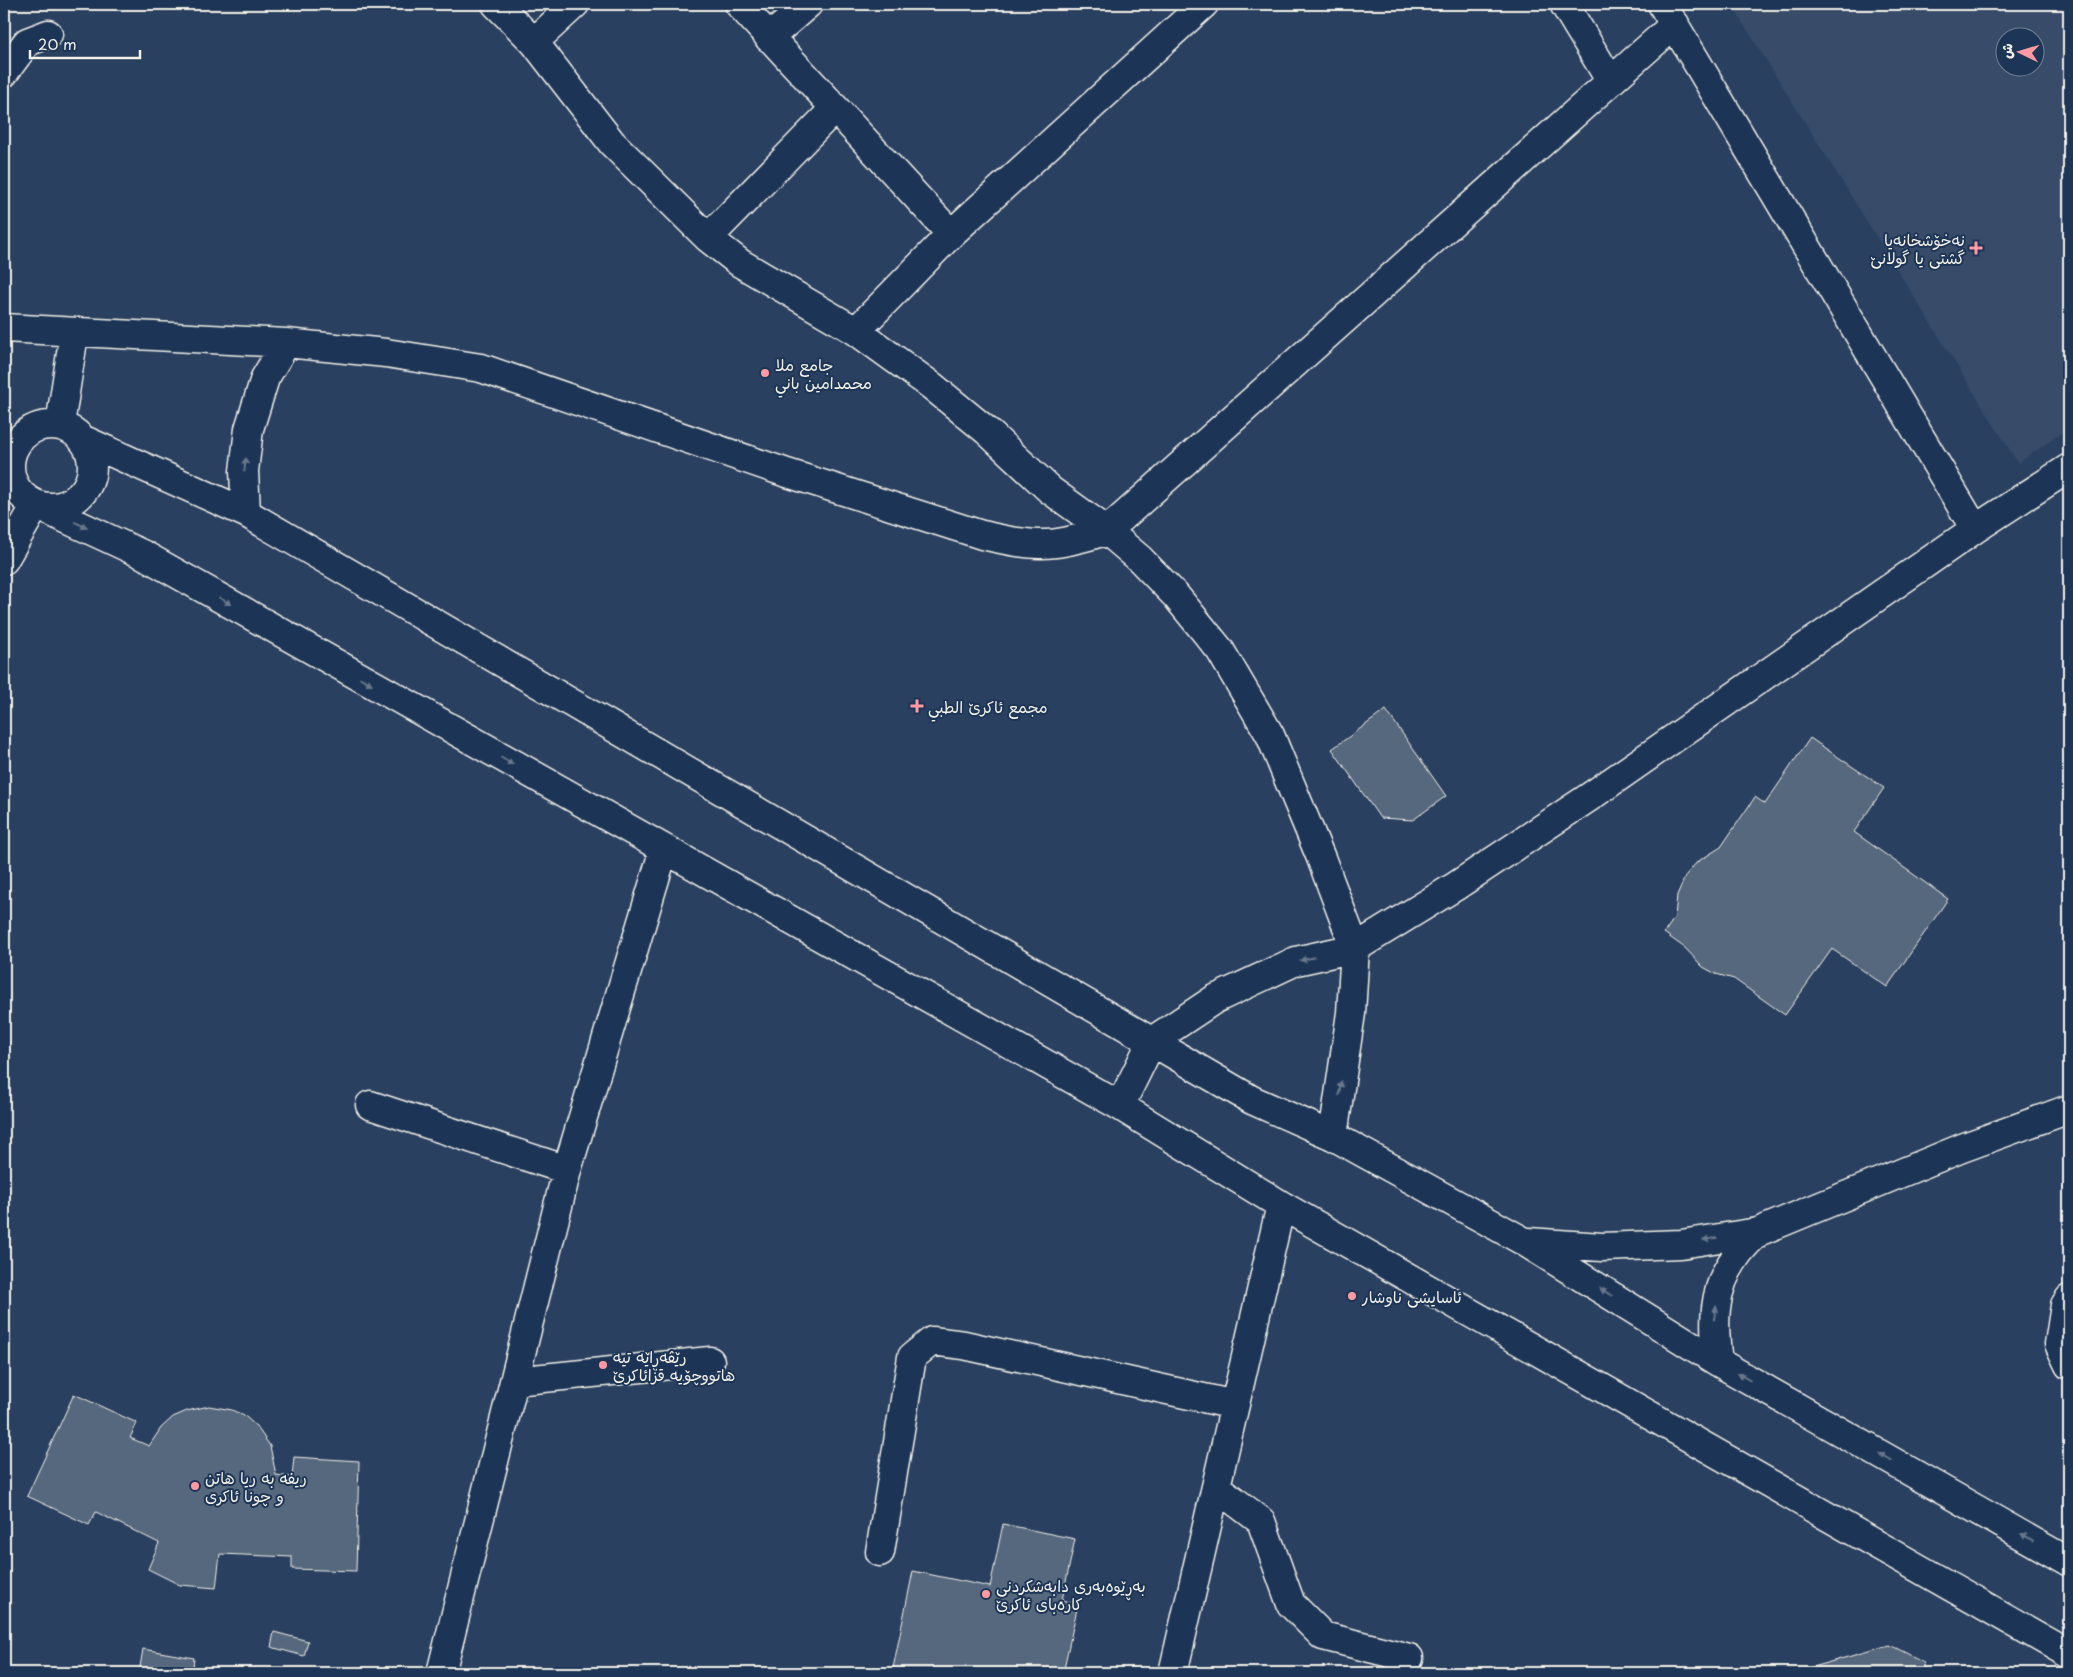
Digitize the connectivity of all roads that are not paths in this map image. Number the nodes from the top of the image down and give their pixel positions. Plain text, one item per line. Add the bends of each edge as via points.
1 (496, 4) edge
2 (575, 4) edge
3 (740, 4) edge
4 (808, 4) edge
5 (1204, 4) edge
6 (1564, 4) edge
7 (1669, 14) edge
8 (48, 34) dead end
9 (769, 38) junction
10 (534, 42) junction
11 (4, 73) edge
12 (1610, 80) junction
13 (834, 109) junction
14 (951, 234) junction
15 (708, 238) junction
16 (4, 328) edge
17 (856, 330) junction
18 (74, 334) junction
19 (286, 344) junction
20 (4, 424) edge
21 (60, 425) junction
22 (32, 429) junction
23 (84, 440) junction
24 (2069, 468) edge
25 (19, 493) edge
26 (246, 513) junction
27 (1975, 529) junction
28 (1107, 531) junction
29 (4, 560) edge
30 (664, 849) junction
31 (1355, 948) junction
32 (1152, 1041) junction
33 (370, 1105) dead end
34 (1120, 1106) junction
35 (2069, 1109) edge
36 (1333, 1136) junction
37 (566, 1170) junction
38 (1281, 1205) junction
39 (1758, 1232) junction
40 (1525, 1242) junction
41 (2069, 1299) edge
42 (710, 1361) dead end
43 (1718, 1362) junction
44 (2069, 1365) edge
45 (514, 1381) junction
46 (1235, 1405) junction
47 (1216, 1487) junction
48 (880, 1552) dead end
49 (2069, 1562) edge
50 (2069, 1654) edge
51 (1409, 1658) dead end
52 (441, 1673) edge
53 (1173, 1673) edge

1 - 10 street
2 - 10 street
3 - 9 street
4 - 9 street
5 - 14 street
6 - 12 street
7 - 12 street
7 - 27 street
8 - 11 street via 27,42
9 - 13 street
10 - 15 street via 612,143
12 - 28 street
13 - 14 street
13 - 15 street
14 - 17 street
15 - 17 street via 740,263
16 - 18 street
17 - 28 street via 932,386 987,431 1050,490
18 - 19 street
18 - 21 street
26 -> 19 street via 244,471 249,429 265,378
19 - 28 street via 386,353 481,368 784,472 982,535 1041,544
20 - 22 street
21 - 22 street via 46,424
21 - 23 street
22 - 25 street via 20,438 9,464
23 - 25 street via 91,453 93,467 84,493 62,507
23 - 26 street
24 - 27 street
25 - 29 street
25 -> 30 street via 144,555
26 - 32 street
27 - 31 street via 1591,796 1456,886
28 - 31 street via 1176,596 1225,659 1270,735
30 - 34 street
30 - 37 street
31 -> 32 street via 1287,965 1215,999
36 -> 31 street via 1351,1013
32 - 34 street
32 - 36 street via 1252,1100
33 - 37 street
34 - 38 street
35 - 39 street via 1962,1148
36 - 40 street
37 - 45 street
38 - 46 street
38 - 50 street
39 -> 40 street via 1681,1244 1602,1247
43 -> 39 street via 1713,1326 1719,1291 1734,1258
43 -> 40 street
41 - 44 street via 2065,1305 2059,1344
42 - 45 street
49 -> 43 street
45 - 52 street
46 - 47 street
46 - 48 street via 964,1345 932,1341 912,1357
47 - 51 street via 1261,1521 1290,1604 1323,1636
47 - 53 street

